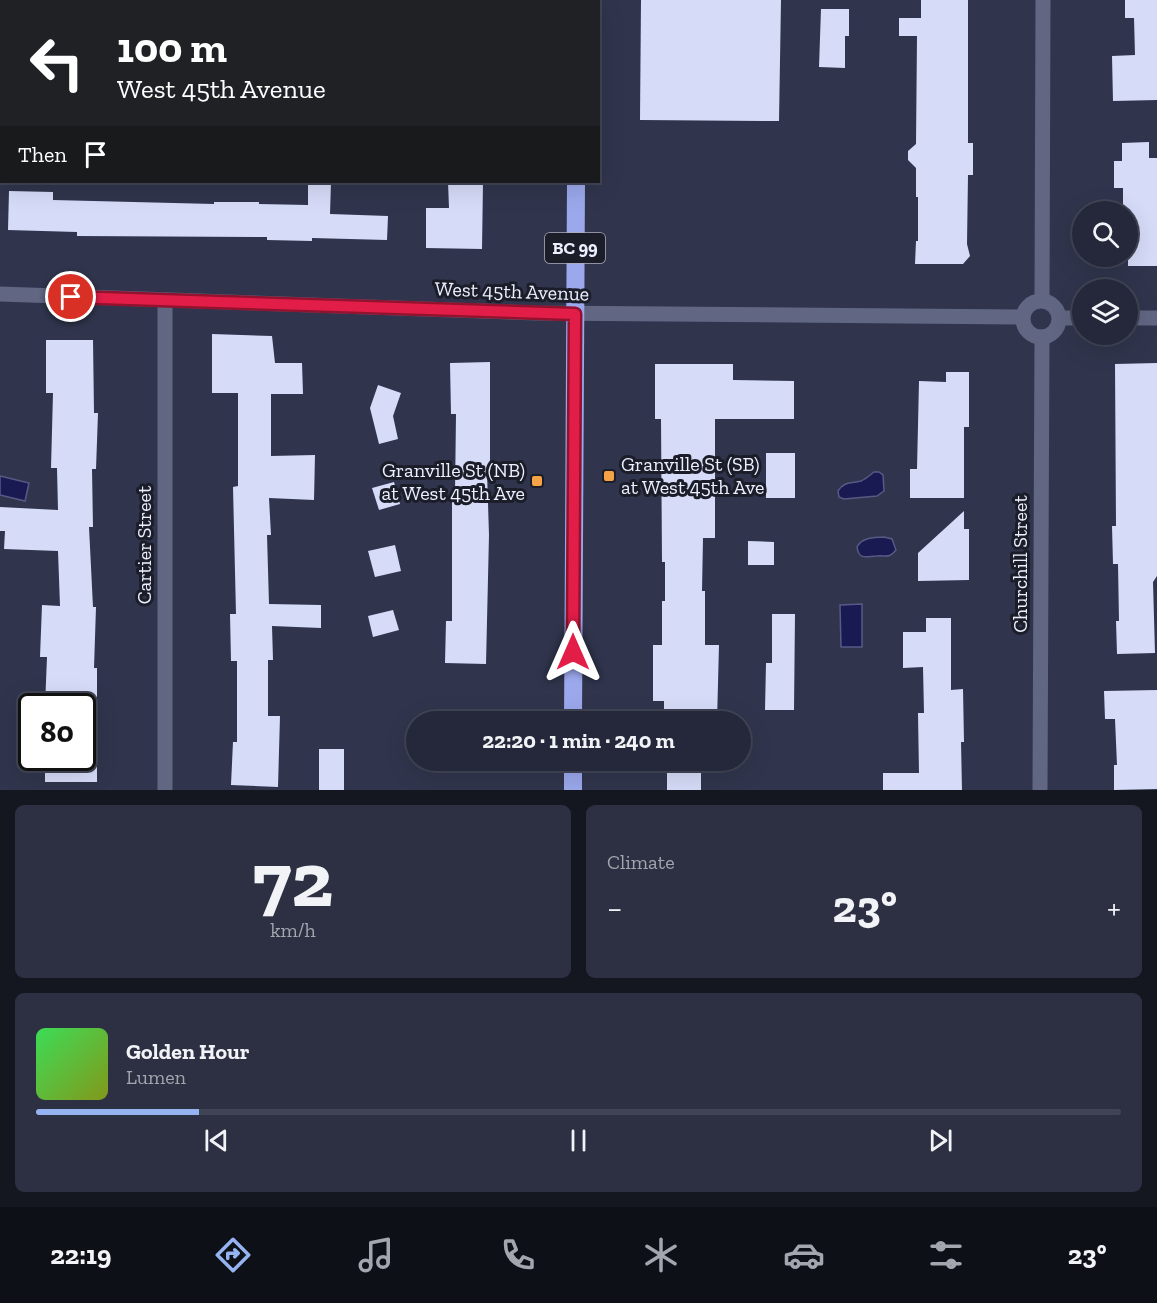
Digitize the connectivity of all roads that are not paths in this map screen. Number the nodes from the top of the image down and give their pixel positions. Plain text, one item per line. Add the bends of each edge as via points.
1 (1043, 0) edge
2 (576, 183) edge
3 (0, 294) edge
4 (165, 300) junction
5 (1042, 300) junction
6 (575, 314) junction
7 (1023, 317) junction
8 (1060, 318) junction
9 (1072, 318) edge
10 (1138, 318) edge
11 (1157, 318) edge
12 (1042, 337) junction
13 (573, 711) edge
14 (573, 771) edge
15 (165, 790) edge
16 (573, 790) edge
17 (1040, 790) edge

1 - 5 street
2 - 6 highway, BC 99
3 - 4 street, West 45th Avenue
4 - 6 street, West 45th Avenue
4 - 15 street, Cartier Street
5 - 7 street via 1027,307
5 - 8 street via 1052,304
6 - 7 street, West 45th Avenue
6 - 13 highway, BC 99
7 - 12 street via 1030,334
8 - 9 street
8 - 12 street via 1057,329
10 - 11 street
12 - 17 street, Churchill Street
14 - 16 highway

